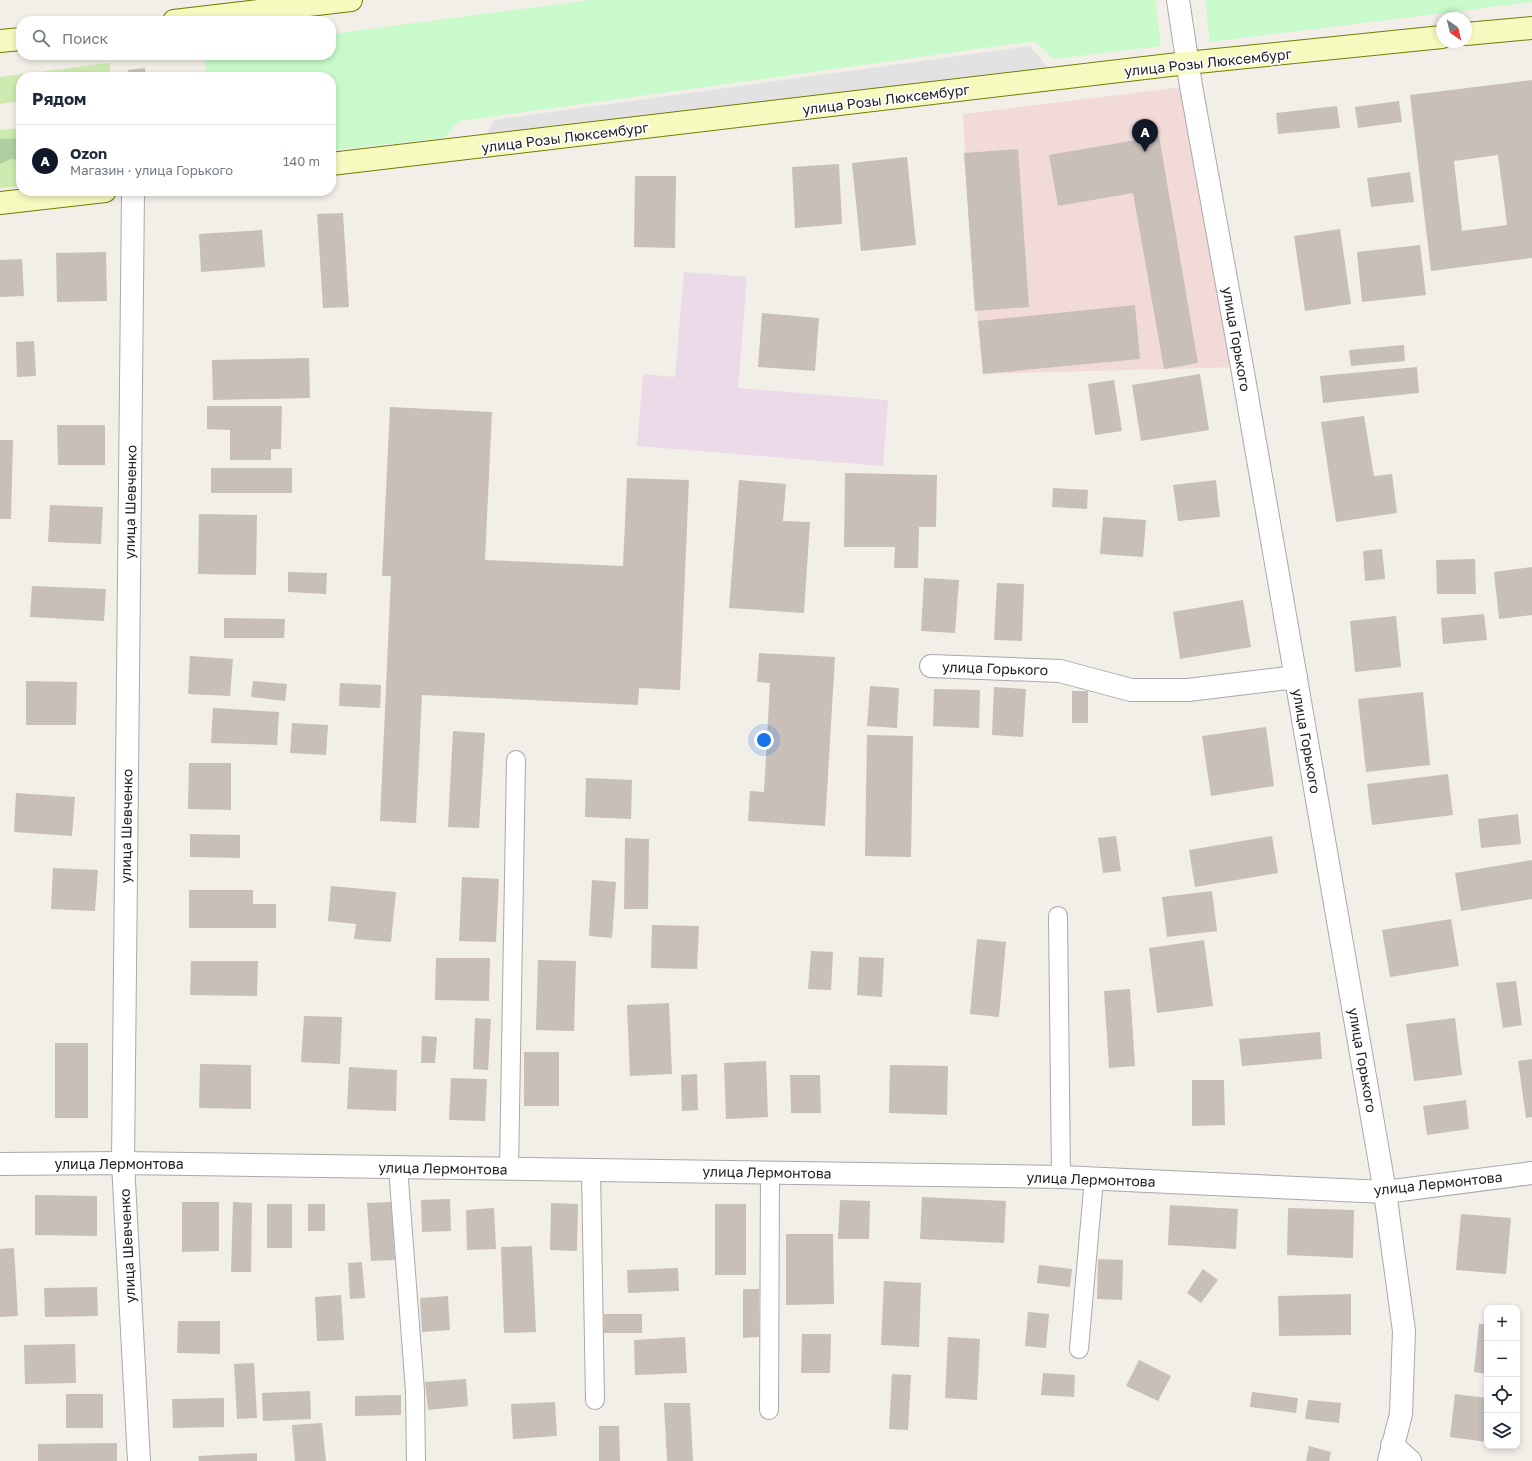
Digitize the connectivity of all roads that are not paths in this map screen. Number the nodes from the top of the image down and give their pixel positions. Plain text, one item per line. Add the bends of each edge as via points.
1 (351, 0) edge
2 (1178, 0) edge
3 (216, 16) edge
4 (1532, 28) edge
5 (1472, 33) edge
6 (1436, 38) edge
7 (16, 40) edge
8 (0, 42) edge
9 (1187, 63) junction
10 (336, 163) edge
11 (61, 196) edge
12 (133, 196) edge
13 (0, 203) edge
14 (931, 666) dead end
15 (1296, 677) junction
16 (516, 760) dead end
17 (1058, 916) dead end
18 (123, 1163) junction
19 (0, 1164) edge
20 (398, 1167) junction
21 (509, 1169) junction
22 (591, 1170) junction
23 (770, 1172) junction
24 (1532, 1173) edge
25 (1061, 1177) junction
26 (1094, 1178) junction
27 (1386, 1192) junction
28 (1079, 1349) dead end
29 (595, 1400) dead end
30 (769, 1410) dead end
31 (1391, 1453) edge
32 (139, 1461) edge
33 (416, 1461) edge
34 (1410, 1461) edge

1 - 3 main road
2 - 9 street, улица Горького
4 - 5 main road
6 - 9 main road, улица Розы Люксембург
7 - 8 main road
9 - 10 main road, улица Розы Люксембург
9 - 15 street, улица Горького
11 - 13 main road
12 - 18 street, улица Шевченко
14 - 15 street, улица Горького via 1060,671 1131,690 1188,690
15 - 27 street, улица Горького
16 - 21 lane
17 - 25 lane
18 - 19 street, улица Лермонтова
18 - 20 street, улица Лермонтова
18 - 32 street, улица Шевченко
20 - 21 street, улица Лермонтова
20 - 33 lane via 415,1391
21 - 22 street, улица Лермонтова
22 - 23 street, улица Лермонтова
22 - 29 lane
23 - 25 street, улица Лермонтова
23 - 30 lane
24 - 27 street, улица Лермонтова
25 - 26 street, улица Лермонтова
26 - 27 street, улица Лермонтова
26 - 28 lane
27 - 31 street, улица Горького via 1404,1331 1401,1414
31 - 34 street, улица Горького

